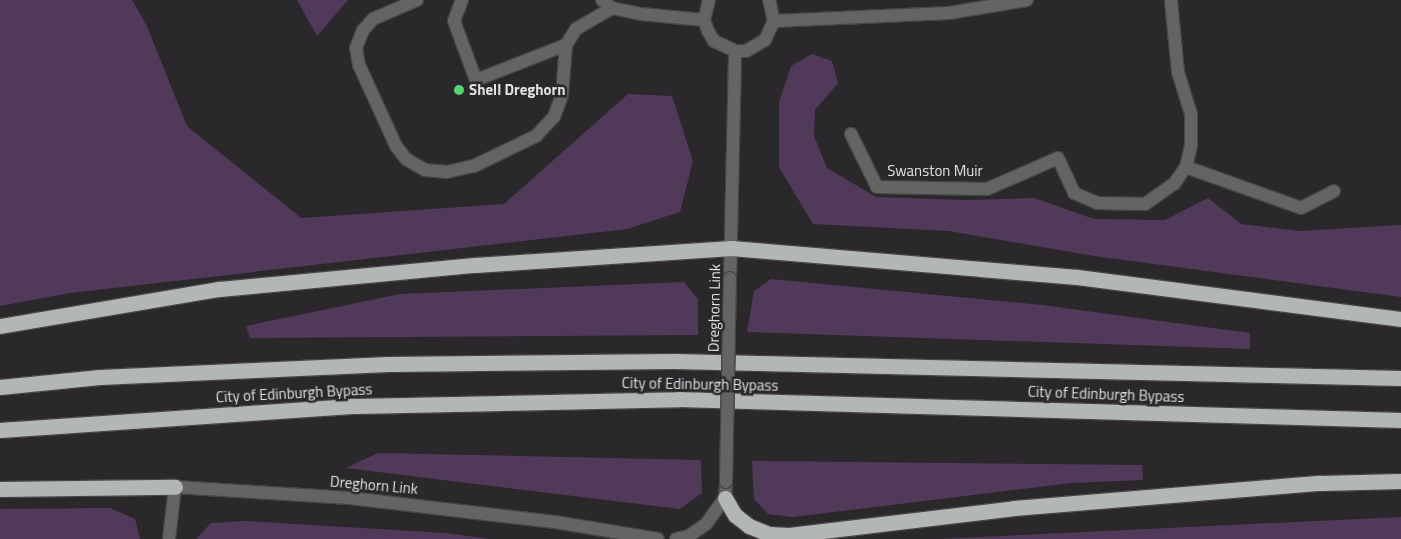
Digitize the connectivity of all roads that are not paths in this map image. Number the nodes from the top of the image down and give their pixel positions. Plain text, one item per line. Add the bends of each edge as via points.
1 (417, 0) edge
2 (462, 0) edge
3 (709, 0) edge
4 (769, 0) edge
5 (1022, 0) edge
6 (1171, 0) edge
7 (607, 4) edge
8 (704, 20) junction
9 (774, 21) junction
10 (566, 45) junction
11 (736, 51) junction
12 (851, 134) dead end
13 (1186, 167) junction
14 (1334, 191) dead end
15 (731, 248) junction
16 (1401, 319) edge
17 (0, 326) edge
18 (1401, 378) edge
19 (0, 387) edge
20 (1401, 420) edge
21 (0, 430) edge
22 (1401, 481) edge
23 (174, 487) junction
24 (0, 488) edge
25 (725, 498) junction
26 (785, 537) edge
27 (169, 539) edge
28 (658, 539) edge
29 (676, 539) edge

1 - 10 street via 373,19 363,30 356,48 359,65 396,146 406,159 425,170 447,172 474,166 536,136 554,117 562,95
2 - 10 street via 454,22 476,80
3 - 8 street
4 - 9 street
5 - 9 street via 948,14
6 - 13 street, Swanston Muir via 1178,72 1191,114 1191,145
7 - 8 street via 641,14
7 - 10 street via 576,30
8 - 11 street via 714,41
9 - 11 street via 765,40 746,51
11 - 15 street, Dreghorn Link
12 - 13 street, Swanston Muir via 877,187 987,189 1058,158 1074,193 1098,203 1129,206 1145,204 1160,196
13 - 14 street via 1301,208
15 - 16 highway via 1076,277
15 - 17 highway via 475,265 219,289
15 - 25 street, Dreghorn Link, bridge
18 - 19 highway, City of Edinburgh Bypass via 674,361 388,364 100,377
20 - 21 highway, City of Edinburgh Bypass via 679,399 355,406
22 - 26 highway via 1320,483 1024,507
23 - 24 highway
23 - 27 street
23 - 28 street, Dreghorn Link via 350,498 555,522
25 - 26 highway via 735,514 749,526
25 - 29 street via 706,524 689,536

